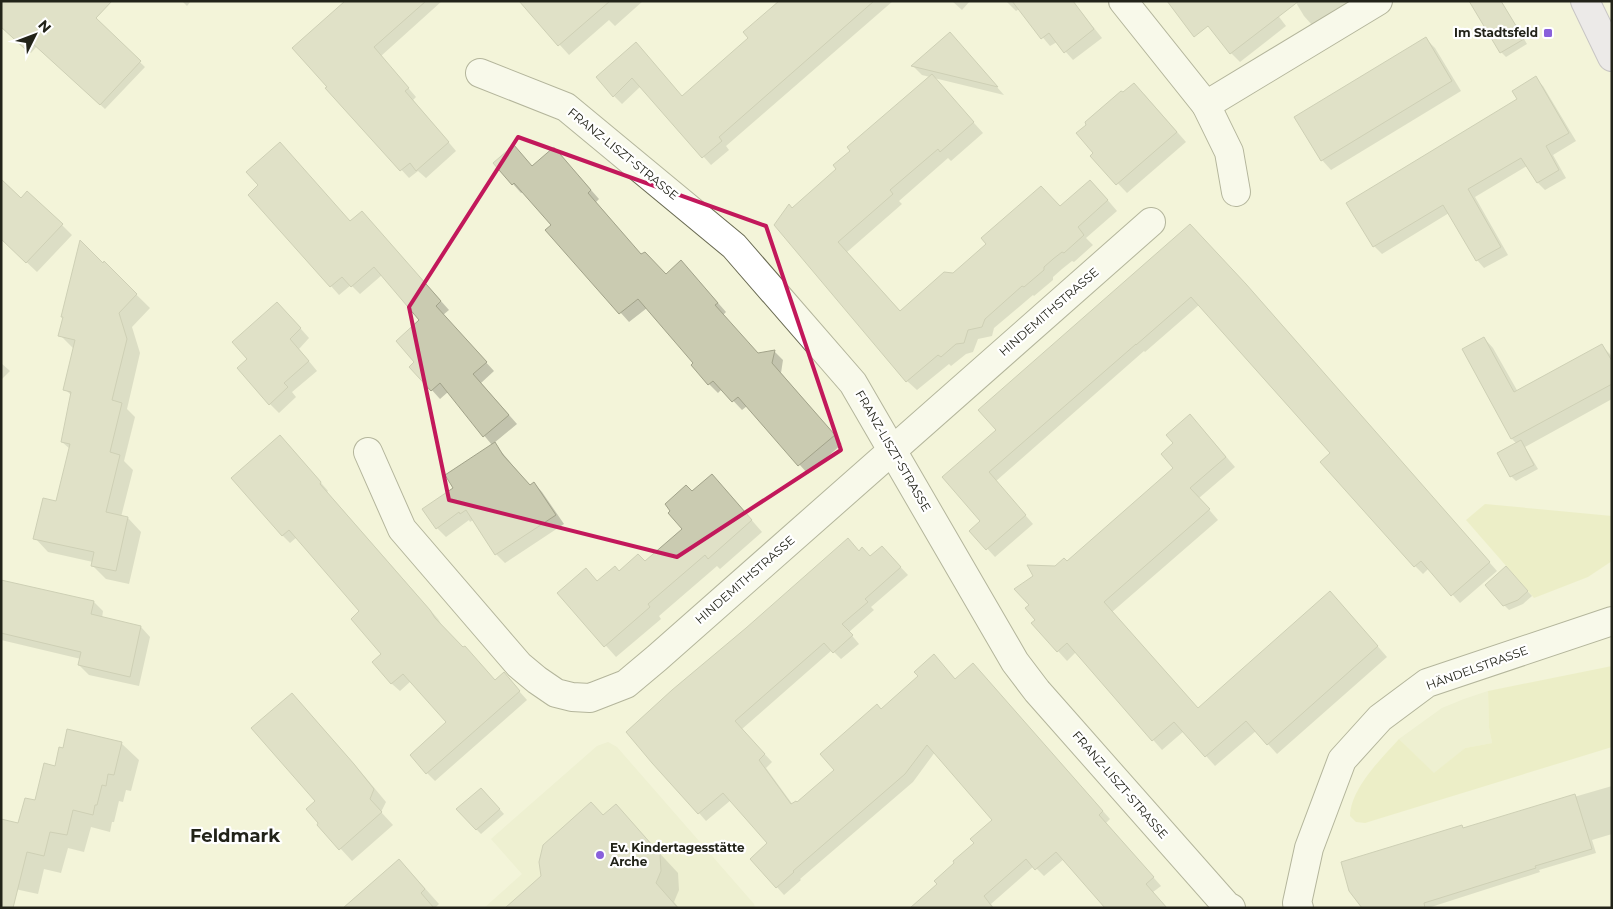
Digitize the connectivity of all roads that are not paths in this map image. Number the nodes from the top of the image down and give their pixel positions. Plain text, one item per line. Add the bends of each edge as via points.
1 (1123, 1) edge
2 (1378, 1) edge
3 (1584, 1) edge
4 (1612, 57) edge
5 (480, 73) dead end
6 (1206, 105) junction
7 (1236, 192) dead end
8 (1151, 222) dead end
9 (892, 450) junction
10 (368, 452) dead end
11 (1612, 621) edge
12 (1292, 906) edge
13 (1231, 908) edge

1 - 6 street
2 - 6 street
3 - 4 main road
5 - 9 street, FRANZ-LISZT-STRASSE via 566,106 734,246 853,383
6 - 7 street via 1229,152
8 - 9 street, HINDEMITHSTRASSE
9 - 10 street, HINDEMITHSTRASSE via 626,684 590,698 556,693 519,665 402,529
9 - 13 street, FRANZ-LISZT-STRASSE via 1015,662 1037,691
11 - 12 street, HÄNDELSTRASSE via 1427,683 1380,718 1342,760 1309,848

